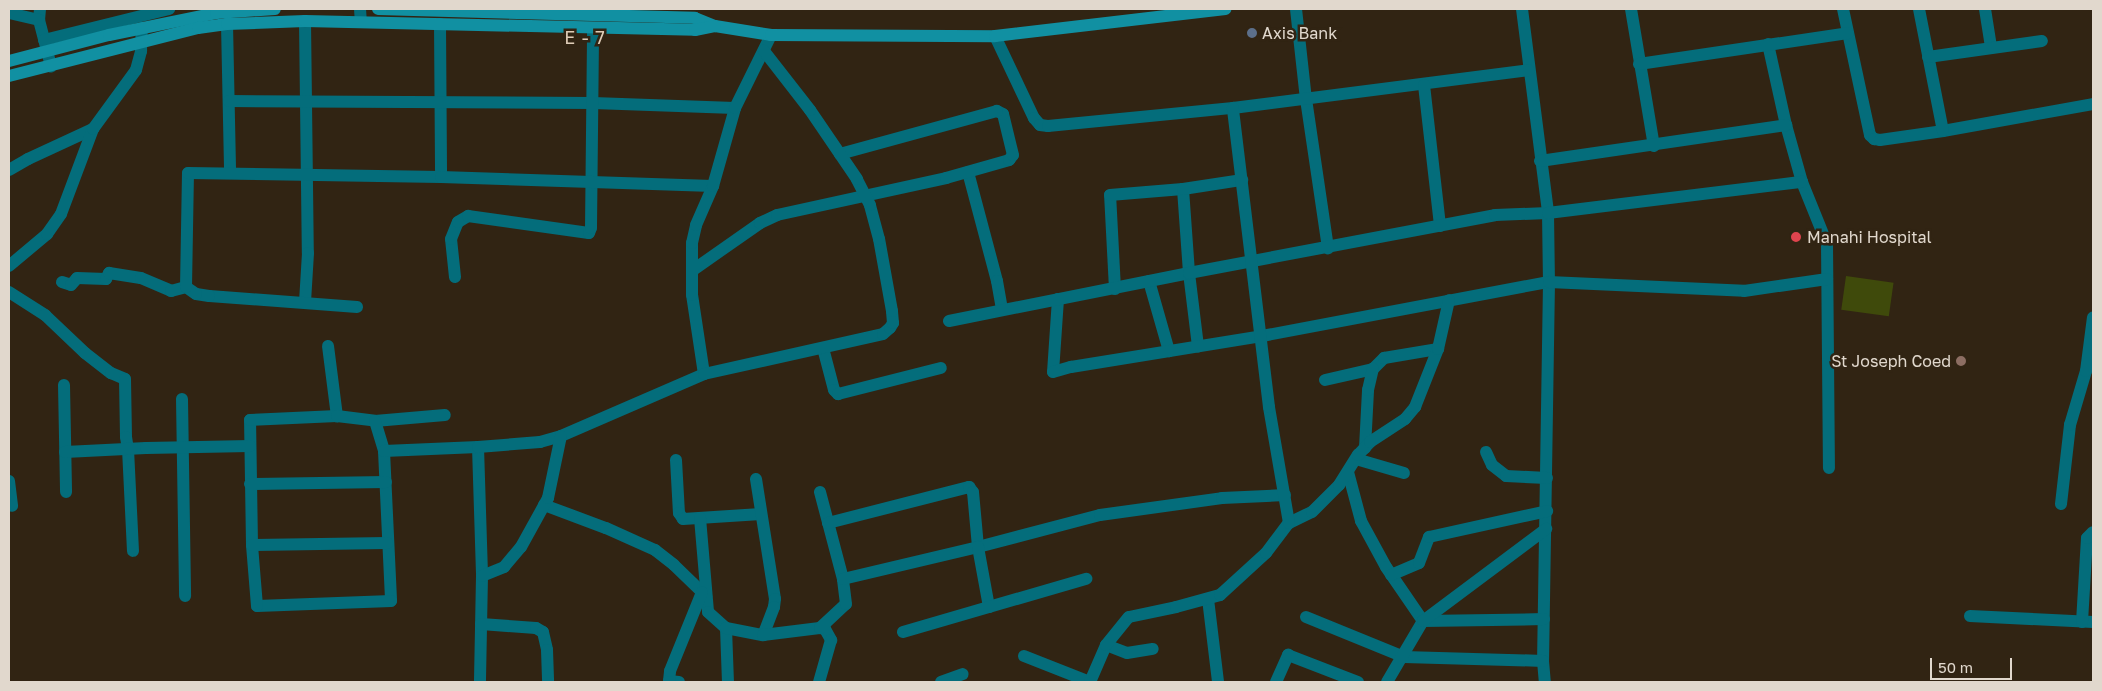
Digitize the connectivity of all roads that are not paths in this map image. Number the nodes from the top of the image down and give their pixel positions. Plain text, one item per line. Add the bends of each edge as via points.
1 (113, 9) edge
2 (169, 9) edge
3 (275, 9) edge
4 (360, 9) edge
5 (377, 9) edge
6 (440, 9) edge
7 (1224, 9) edge
8 (1296, 9) edge
9 (1522, 9) edge
10 (1631, 9) edge
11 (1843, 9) edge
12 (1919, 9) edge
13 (1985, 9) edge
14 (1198, 10) edge
15 (597, 12) edge
16 (9, 13) edge
17 (39, 14) edge
18 (695, 19) edge
19 (305, 21) junction
20 (361, 22) junction
21 (376, 23) junction
22 (227, 24) junction
23 (440, 24) junction
24 (142, 28) junction
25 (594, 28) junction
26 (110, 29) junction
27 (1848, 33) junction
28 (771, 36) junction
29 (996, 36) junction
30 (2042, 41) dead end
31 (142, 42) junction
32 (1768, 44) junction
33 (46, 46) junction
34 (1991, 48) junction
35 (764, 51) junction
36 (1928, 57) junction
37 (9, 61) edge
38 (1639, 64) junction
39 (51, 66) junction
40 (1529, 70) junction
41 (9, 76) edge
42 (1424, 85) junction
43 (1306, 99) junction
44 (229, 101) junction
45 (307, 101) junction
46 (441, 102) junction
47 (592, 103) junction
48 (2093, 104) edge
49 (735, 108) junction
50 (1233, 108) junction
51 (1786, 125) junction
52 (93, 130) junction
53 (1943, 131) junction
54 (1654, 146) junction
55 (840, 154) junction
56 (1540, 161) junction
57 (9, 170) edge
58 (968, 172) junction
59 (230, 173) junction
60 (308, 176) junction
61 (442, 176) junction
62 (1242, 180) junction
63 (592, 182) junction
64 (1802, 182) junction
65 (713, 186) junction
66 (1183, 190) junction
67 (865, 196) junction
68 (1548, 213) junction
69 (1440, 226) junction
70 (1328, 248) junction
71 (1253, 262) junction
72 (9, 266) edge
73 (693, 270) junction
74 (1189, 273) junction
75 (455, 277) dead end
76 (1827, 279) junction
77 (1149, 281) junction
78 (62, 282) dead end
79 (1549, 282) junction
80 (186, 287) junction
81 (1115, 289) junction
82 (9, 292) edge
83 (1058, 299) junction
84 (1449, 300) junction
85 (305, 302) junction
86 (357, 308) dead end
87 (1002, 310) junction
88 (2093, 317) edge
89 (949, 321) dead end
90 (1262, 336) junction
91 (328, 346) dead end
92 (1198, 346) junction
93 (823, 348) junction
94 (1438, 349) junction
95 (1169, 351) junction
96 (941, 368) dead end
97 (1373, 369) junction
98 (2090, 371) edge
99 (704, 374) junction
100 (1325, 380) dead end
101 (64, 385) dead end
102 (182, 399) dead end
103 (445, 414) dead end
104 (338, 416) junction
105 (375, 420) junction
106 (560, 436) junction
107 (250, 446) junction
108 (183, 447) junction
109 (478, 447) junction
110 (1365, 448) junction
111 (128, 449) junction
112 (384, 451) junction
113 (65, 452) junction
114 (1486, 452) dead end
115 (1356, 459) junction
116 (676, 460) dead end
117 (1829, 468) dead end
118 (1348, 472) junction
119 (1404, 474) dead end
120 (1547, 478) junction
121 (756, 479) dead end
122 (9, 481) edge
123 (386, 482) junction
124 (250, 484) junction
125 (66, 492) dead end
126 (820, 492) dead end
127 (1285, 495) junction
128 (2061, 504) dead end
129 (544, 505) junction
130 (12, 506) dead end
131 (1546, 511) junction
132 (761, 514) junction
133 (700, 518) junction
134 (828, 522) junction
135 (1289, 523) junction
136 (1546, 529) junction
137 (2093, 532) edge
138 (387, 543) junction
139 (252, 545) junction
140 (978, 547) junction
141 (133, 551) dead end
142 (1391, 574) junction
143 (482, 576) junction
144 (843, 579) junction
145 (1086, 580) dead end
146 (704, 594) junction
147 (186, 596) dead end
148 (1208, 599) junction
149 (990, 607) junction
150 (1970, 616) dead end
151 (1306, 617) dead end
152 (1544, 619) junction
153 (1423, 621) junction
154 (2088, 622) edge
155 (482, 624) junction
156 (726, 628) junction
157 (820, 628) junction
158 (903, 632) dead end
159 (763, 635) junction
160 (1106, 645) junction
161 (1152, 649) dead end
162 (1024, 656) dead end
163 (1404, 657) junction
164 (1543, 661) junction
165 (963, 674) dead end
166 (480, 682) edge
167 (548, 682) edge
168 (672, 682) edge
169 (728, 682) edge
170 (819, 682) edge
171 (941, 682) edge
172 (1090, 682) edge
173 (1218, 682) edge
174 (1276, 682) edge
175 (1358, 682) edge
176 (1387, 682) edge
177 (1545, 682) edge

1 - 26 street
2 - 26 street
3 - 24 street via 216,13
4 - 20 street
5 - 6 street
5 - 21 street
6 - 15 street
7 - 14 street
8 - 43 street
9 - 40 street
10 - 38 street
11 - 27 street
12 - 36 street
13 - 34 street
14 - 29 street
15 - 18 street
16 - 17 street
17 - 33 street
18 - 25 street
18 - 28 street
19 - 20 street
19 - 22 street
19 - 45 street
20 - 21 street
21 - 23 street
22 - 31 street
22 - 44 street
23 - 25 street
23 - 46 street
24 - 26 street
24 - 31 street
25 - 47 street
26 - 33 street
27 - 32 street
27 - 53 street via 1870,135 1880,140
28 - 29 street
28 - 35 street
29 - 50 street via 1040,125
30 - 34 street
31 - 39 street
31 - 52 street via 136,70
32 - 38 street
32 - 51 street
33 - 37 street
33 - 39 street
34 - 36 street
35 - 49 street
35 - 55 street
36 - 53 street
38 - 54 street
39 - 41 street
40 - 42 street
40 - 56 street
42 - 43 street
42 - 69 street
43 - 50 street
43 - 70 street
44 - 45 street
44 - 59 street
45 - 46 street
45 - 60 street
46 - 47 street
46 - 61 street
47 - 49 street
47 - 63 street
48 - 53 street
49 - 65 street
50 - 62 street
51 - 54 street
51 - 64 street
52 - 57 street
52 - 72 street via 55,225
54 - 56 street
55 - 58 street via 994,111 1001,112 1012,158
55 - 67 street
56 - 68 street
58 - 67 street
58 - 87 street
59 - 60 street
59 - 80 street via 188,173
60 - 61 street
60 - 85 street
61 - 63 street
62 - 66 street
62 - 71 street
63 - 65 street
63 - 75 street via 589,233 468,216 458,222 451,239
64 - 68 street
64 - 76 street via 1827,244
65 - 73 street via 696,224 692,243
66 - 74 street
66 - 81 street via 1110,195
67 - 73 street via 777,215 760,223
67 - 93 street via 879,239 893,323 883,334
68 - 69 street via 1495,215
68 - 79 street
69 - 70 street
70 - 71 street
71 - 74 street
71 - 90 street
73 - 99 street via 692,295
74 - 77 street
74 - 92 street
76 - 79 street via 1744,291
76 - 117 street
77 - 81 street
77 - 95 street
78 - 80 street via 72,285 77,278 106,279 109,273 141,278 171,291
79 - 84 street
79 - 120 street
80 - 85 street via 196,294 209,296
81 - 83 street
82 - 111 street via 45,315 111,373 125,379
83 - 87 street
83 - 95 street via 1053,372
84 - 90 street
84 - 94 street
85 - 86 street
87 - 89 street
88 - 98 street
90 - 92 street
90 - 127 street
91 - 104 street
92 - 95 street
93 - 96 street via 834,390 838,394
93 - 99 street
94 - 97 street via 1384,358
94 - 110 street via 1415,407 1405,419
97 - 100 street
97 - 110 street via 1368,390
98 - 128 street via 2070,425
99 - 106 street
101 - 113 street
102 - 108 street
103 - 105 street
104 - 105 street
104 - 107 street via 250,420
105 - 112 street
106 - 109 street via 540,442
106 - 129 street
107 - 108 street
107 - 124 street
108 - 111 street
108 - 147 street
109 - 112 street
109 - 143 street
110 - 115 street
111 - 113 street
111 - 141 street
112 - 123 street
113 - 125 street
114 - 120 street via 1492,465 1506,476
115 - 118 street
115 - 119 street
116 - 133 street via 680,517
118 - 135 street via 1312,512
118 - 142 street via 1361,521
120 - 131 street
121 - 132 street
122 - 130 street
123 - 124 street
123 - 138 street
124 - 139 street
126 - 134 street
127 - 135 street
127 - 140 street via 1222,498 1100,515
129 - 143 street via 521,547 504,568
129 - 146 street via 654,550
131 - 136 street
131 - 142 street via 1429,537 1419,563
132 - 133 street
132 - 159 street via 775,599
133 - 146 street
134 - 140 street via 969,487 973,492
134 - 144 street
135 - 148 street via 1266,553 1220,595
136 - 152 street
136 - 153 street
137 - 154 street via 2087,538
138 - 139 street
138 - 139 street via 391,601 256,606
140 - 144 street
140 - 149 street
142 - 153 street
143 - 155 street
144 - 157 street via 846,604
145 - 149 street
146 - 156 street via 708,612
146 - 168 street via 670,670
148 - 160 street via 1130,617
148 - 173 street
149 - 158 street
150 - 154 street
151 - 163 street
152 - 153 street
152 - 164 street
153 - 163 street
155 - 166 street
155 - 167 street via 536,628 543,632
156 - 159 street
156 - 169 street
157 - 159 street
157 - 170 street via 825,629 831,640
160 - 161 street via 1127,653
160 - 172 street
162 - 172 street
163 - 164 street
163 - 176 street
164 - 177 street
165 - 171 street
174 - 175 street via 1288,655

